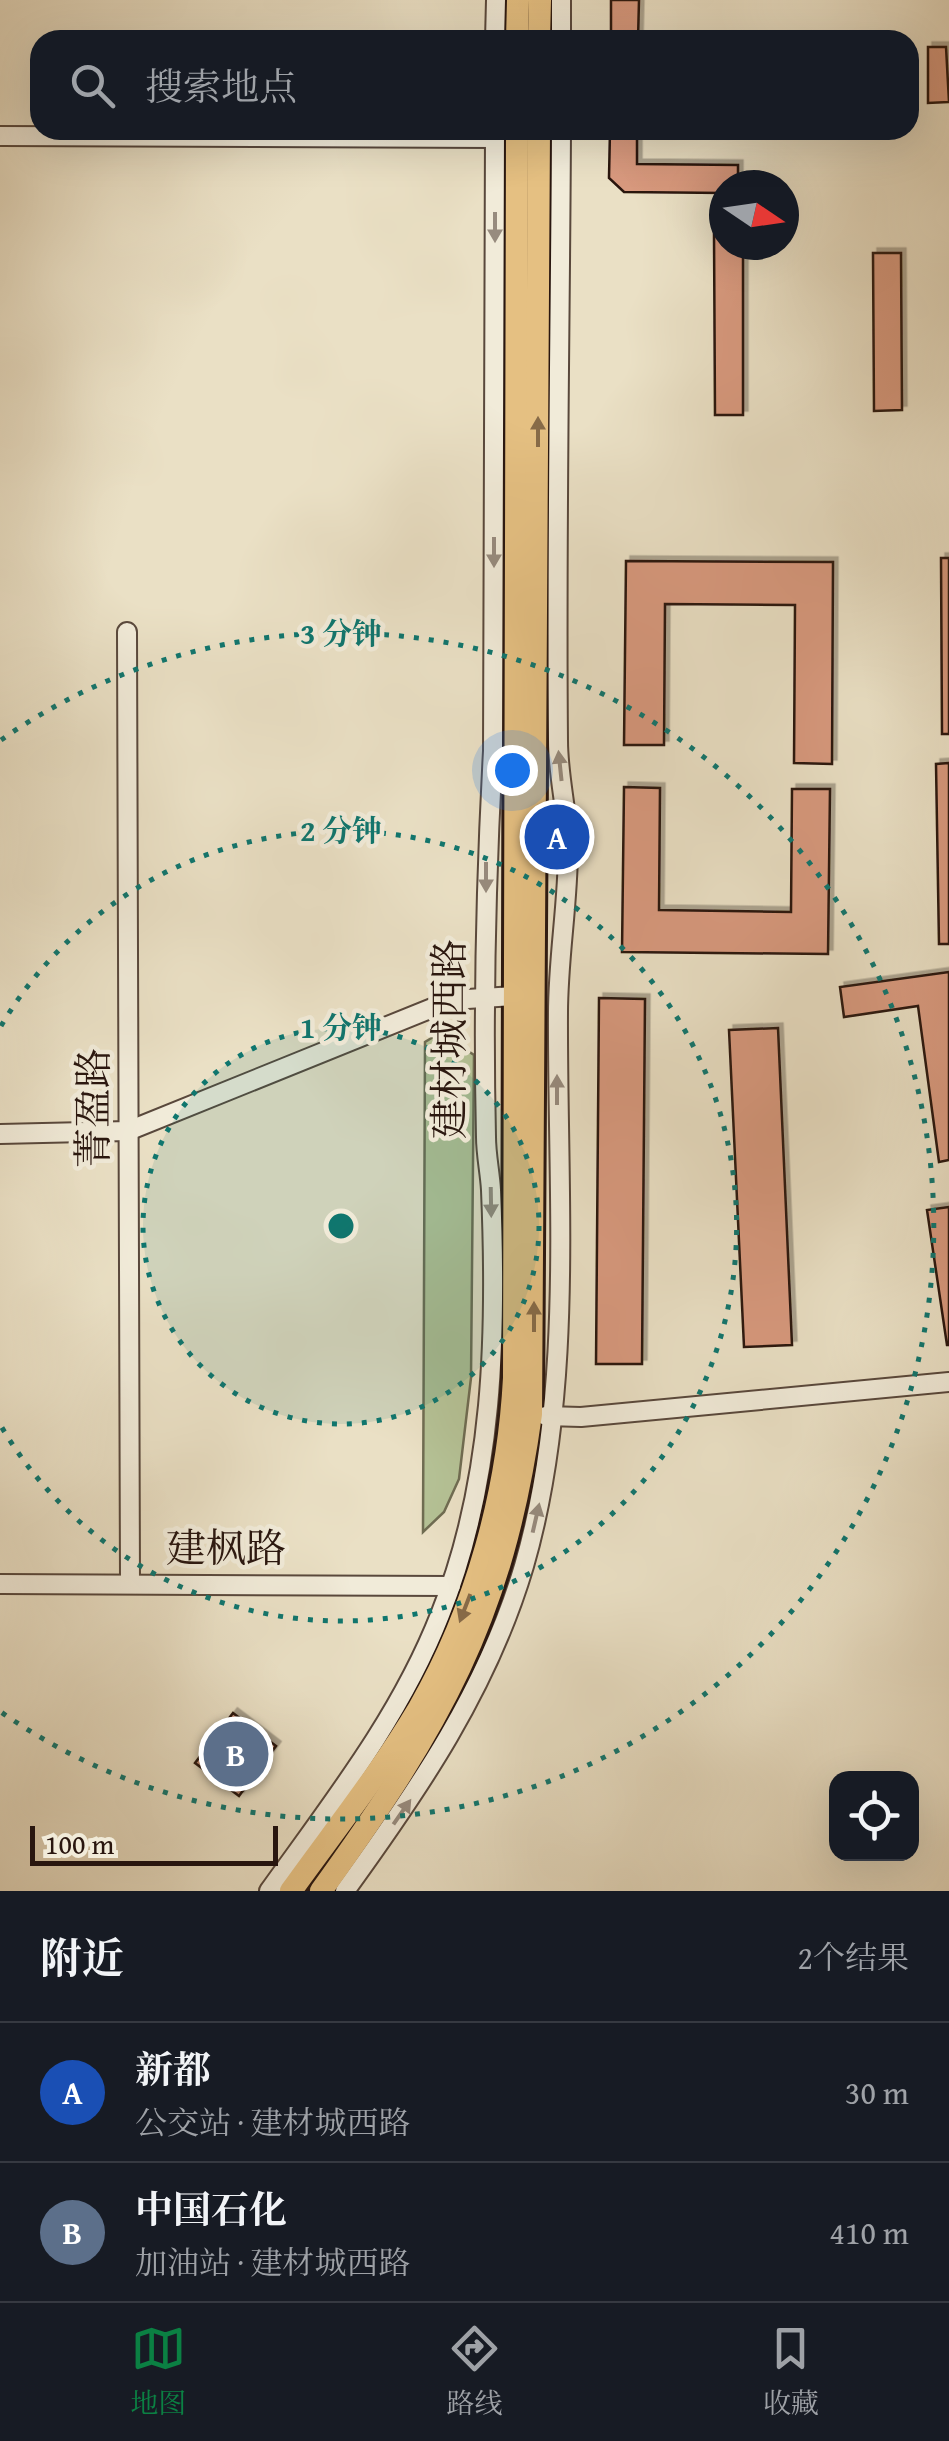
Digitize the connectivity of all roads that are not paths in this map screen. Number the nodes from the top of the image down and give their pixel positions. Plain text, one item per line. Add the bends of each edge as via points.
1 (496, 0) edge
2 (518, 0) edge
3 (540, 0) edge
4 (561, 0) edge
5 (496, 30) edge
6 (518, 30) edge
7 (540, 30) edge
8 (561, 30) edge
9 (0, 136) edge
10 (30, 136) edge
11 (502, 140) edge
12 (502, 140) edge
13 (539, 140) edge
14 (560, 140) edge
15 (127, 632) dead end
16 (486, 996) junction
17 (525, 996) junction
18 (128, 1131) junction
19 (0, 1134) edge
20 (949, 1382) edge
21 (532, 1414) junction
22 (504, 1471) junction
23 (462, 1552) junction
24 (130, 1583) junction
25 (0, 1584) edge
26 (451, 1586) junction
27 (268, 1891) edge
28 (292, 1891) edge
29 (321, 1891) edge
30 (345, 1891) edge

1 - 5 street
2 - 6 main road
3 - 7 main road
4 - 8 street
9 - 10 street
11 - 17 main road, 建材城西路
12 -> 16 street, 建材城西路
17 -> 13 main road, 建材城西路
21 -> 14 street, 建材城西路 via 567,900 558,746
15 - 18 street, 菁盈路
16 - 17 street
16 - 18 street via 443,1003
16 -> 23 street, 建材城西路 via 490,1377 484,1448
17 - 21 main road, 建材城西路
18 - 19 street
18 - 24 street, 菁盈路
20 - 21 street
21 - 22 main road, 建材城西路
21 - 29 main road, 建材城西路 via 506,1548 475,1639 414,1757
30 -> 21 street, 建材城西路 via 429,1774 491,1657 529,1547
22 - 23 street
22 -> 28 main road, 建材城西路 via 470,1594 434,1679
23 - 26 street, 建材城西路
24 - 25 street, 建枫路
24 - 26 street, 建枫路
26 - 27 street, 建材城西路 via 391,1716

